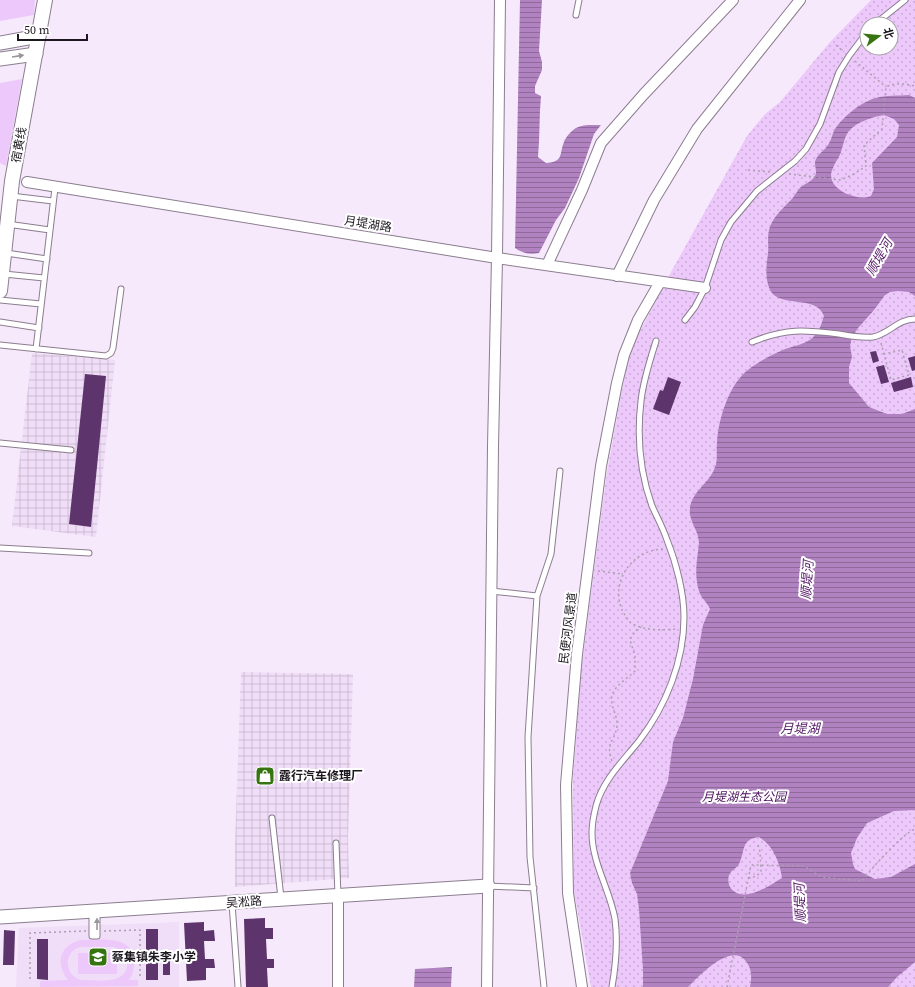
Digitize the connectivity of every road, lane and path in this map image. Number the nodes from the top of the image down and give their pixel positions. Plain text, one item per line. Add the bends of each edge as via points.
1 (45, 0) edge
2 (500, 0) edge
3 (579, 0) edge
4 (733, 0) edge
5 (800, 0) edge
6 (905, 0) edge
7 (576, 15) dead end
8 (885, 16) edge
9 (39, 36) junction
10 (859, 42) edge
11 (0, 43) edge
12 (836, 45) dead end
13 (36, 54) junction
14 (848, 56) junction
15 (0, 59) edge
16 (915, 86) edge
17 (886, 87) junction
18 (803, 176) dead end
19 (27, 182) dead end
20 (55, 188) junction
21 (10, 196) junction
22 (53, 201) junction
23 (7, 224) junction
24 (50, 230) junction
25 (4, 252) junction
26 (497, 258) junction
27 (47, 259) junction
28 (547, 265) junction
29 (2, 274) junction
30 (617, 276) junction
31 (44, 278) junction
32 (660, 282) junction
33 (706, 288) junction
34 (121, 289) dead end
35 (0, 291) edge
36 (0, 300) edge
37 (41, 304) junction
38 (915, 319) edge
39 (685, 320) dead end
40 (0, 322) edge
41 (39, 328) junction
42 (879, 335) junction
43 (656, 341) dead end
44 (752, 342) dead end
45 (0, 345) edge
46 (36, 349) junction
47 (884, 354) junction
48 (0, 443) edge
49 (71, 450) dead end
50 (560, 471) dead end
51 (0, 548) edge
52 (670, 549) junction
53 (89, 553) dead end
54 (588, 570) junction
55 (624, 574) junction
56 (491, 591) junction
57 (537, 596) junction
58 (641, 627) junction
59 (683, 628) junction
60 (616, 768) junction
61 (272, 818) dead end
62 (915, 829) edge
63 (336, 843) dead end
64 (758, 845) dead end
65 (761, 866) junction
66 (748, 878) junction
67 (488, 886) junction
68 (534, 888) junction
69 (338, 896) junction
70 (281, 899) junction
71 (232, 902) junction
72 (94, 911) junction
73 (0, 917) edge
74 (94, 931) junction
75 (30, 978) dead end
76 (140, 978) dead end
77 (238, 987) edge
78 (338, 987) edge
79 (487, 987) edge
80 (544, 987) edge
81 (582, 987) edge
82 (612, 987) edge
83 (727, 987) edge

1 - 9 main road, 宿黄线
2 - 26 street
3 - 7 lane
4 - 28 street via 601,142
5 - 30 street via 697,129 654,200
6 - 8 lane
9 - 11 street
9 - 13 main road, 宿黄线
10 - 14 lane
12 - 14 path
15 -> 13 street
13 - 21 main road, 宿黄线
14 - 17 path
14 - 33 lane via 839,72 820,124 806,149 757,191 731,222 721,240
16 - 17 path via 892,84
17 - 18 path via 882,129 864,145 866,166 841,180
19 - 20 street, 月堤湖路
20 - 22 lane
20 - 26 street, 月堤湖路
21 - 22 lane
21 - 23 main road, 宿黄线
22 - 24 lane
23 - 24 lane
23 - 25 main road, 宿黄线
24 - 27 lane
25 - 27 lane
25 - 29 main road, 宿黄线
26 - 28 street, 月堤湖路
26 - 56 street
27 - 31 lane
28 - 30 street, 月堤湖路
29 - 31 lane
29 - 35 main road, 宿黄线
30 - 32 street, 月堤湖路
31 - 37 lane
32 - 33 street, 月堤湖路
32 - 54 street, 民便河风景道 via 638,320 618,376 601,466
33 - 39 lane
34 - 46 lane via 111,354 106,356
36 - 37 lane
37 - 41 lane
38 - 42 lane via 902,321
40 - 41 lane
41 - 46 lane
42 - 44 lane via 860,337 805,330 779,333
42 - 47 path
43 - 52 lane via 641,399 639,430 642,462 652,506
45 - 46 lane
47 - 47 path via 891,380 909,375 902,350
48 - 49 lane
50 - 57 lane via 551,554
51 - 53 lane
52 - 55 path via 652,550 639,555 629,564
52 - 59 lane via 680,586
54 - 55 path
54 - 81 street, 民便河风景道 via 577,654 566,785 568,893
55 - 58 path via 619,591 621,608 631,623
56 - 57 lane
56 - 67 street
57 - 68 lane via 528,737 530,857
58 - 59 path via 662,631
58 - 60 path via 634,632 630,640 635,656 635,671 612,694 611,701 617,726 609,748
59 - 60 lane via 678,662 667,697 652,722
60 - 82 lane via 596,805 592,832 594,852 615,918 616,960
61 - 70 lane
62 - 65 path via 906,835 862,881 821,877 804,866
63 - 69 lane
64 - 65 path
65 - 66 path via 760,874
65 - 66 path via 751,865
66 - 83 path
67 - 68 lane
67 - 69 street, 吴淞路
67 - 79 street
68 - 80 lane
69 - 70 street, 吴淞路
69 - 78 street
70 - 71 street, 吴淞路
71 - 72 street, 吴淞路
71 - 77 lane
72 - 73 street, 吴淞路
72 - 74 lane
74 - 75 path via 30,933
74 - 76 path via 140,930

